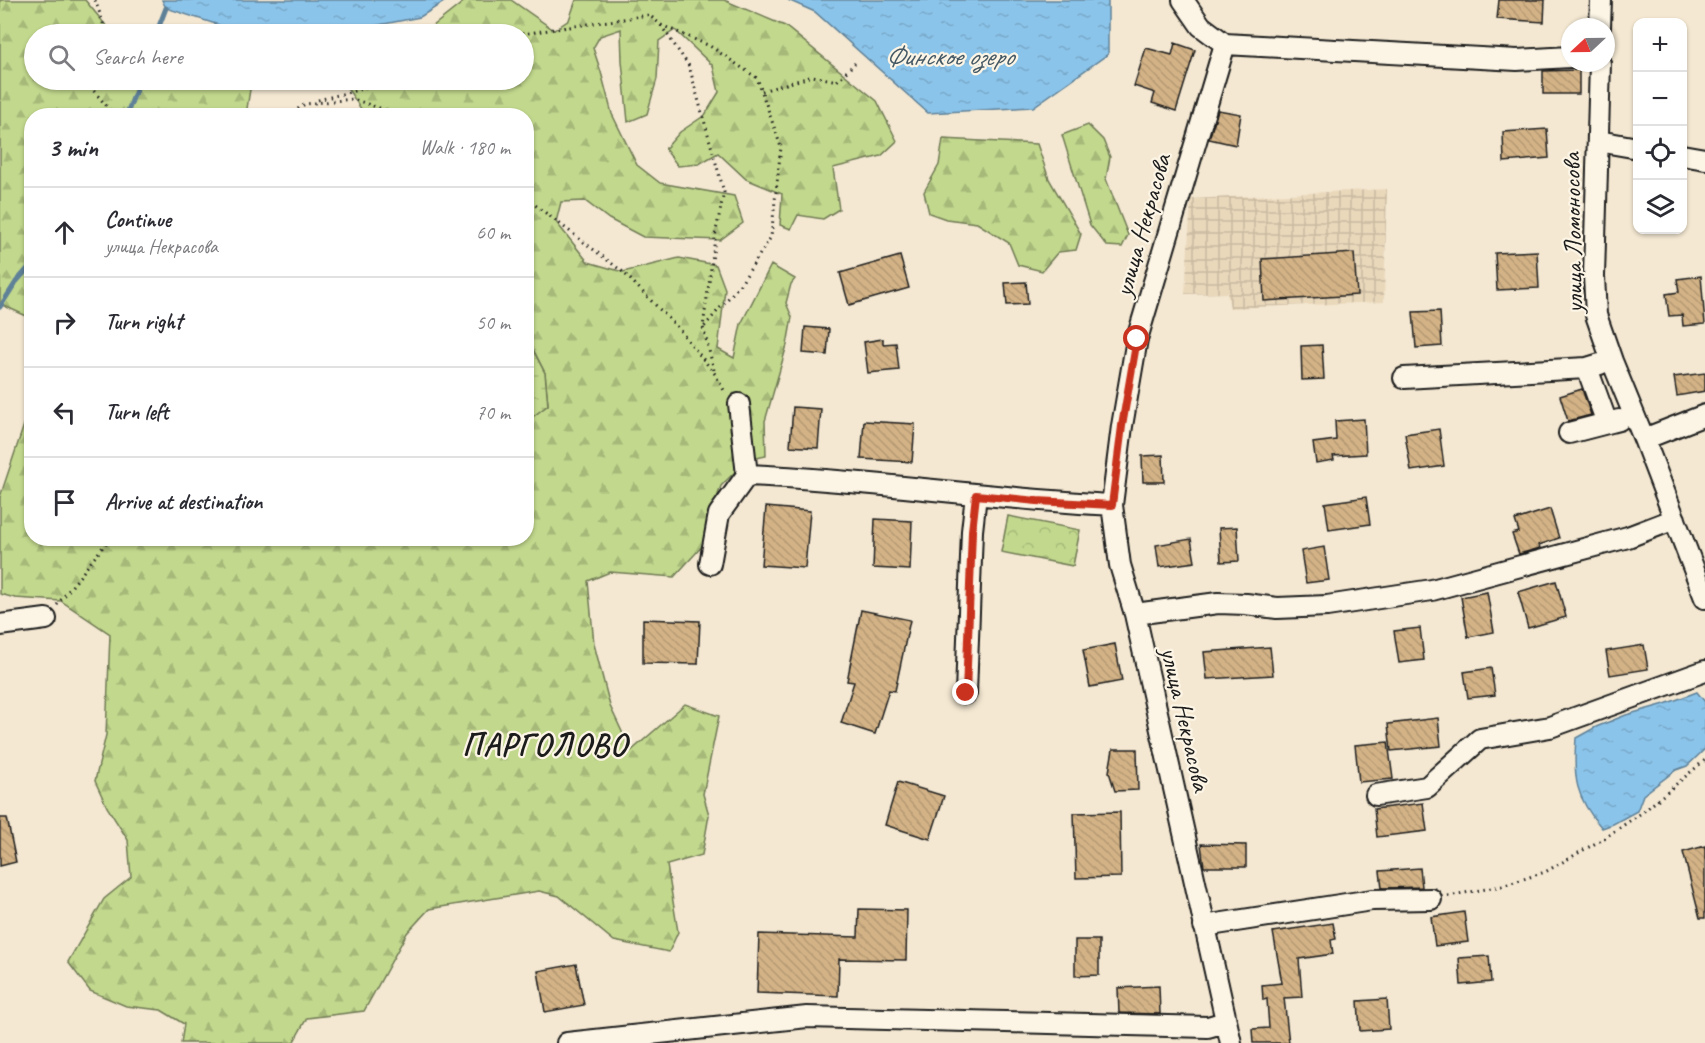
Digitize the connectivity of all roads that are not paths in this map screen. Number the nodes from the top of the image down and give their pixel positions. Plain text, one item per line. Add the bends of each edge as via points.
1 (1183, 0) edge
2 (1601, 0) edge
3 (1600, 18) edge
4 (1225, 44) junction
5 (1561, 58) edge
6 (1600, 72) edge
7 (1598, 141) junction
8 (1633, 147) edge
9 (1687, 155) edge
10 (1705, 159) edge
11 (1612, 361) junction
12 (1587, 368) junction
13 (1404, 378) dead end
14 (739, 404) dead end
15 (1705, 415) edge
16 (1634, 416) junction
17 (1607, 423) junction
18 (1569, 433) dead end
19 (1644, 439) junction
20 (747, 475) junction
21 (976, 495) junction
22 (1112, 505) junction
23 (1675, 519) junction
24 (710, 564) dead end
25 (1705, 598) edge
26 (1135, 614) junction
27 (46, 619) road end
28 (0, 625) edge
29 (1705, 671) edge
30 (966, 693) dead end
31 (1376, 795) dead end
32 (1431, 899) road end
33 (1204, 926) junction
34 (1225, 1022) junction
35 (567, 1043) edge
36 (1231, 1043) edge

1 - 4 street via 1201,26
2 - 3 street
4 - 5 street via 1517,60
4 - 22 street, улица Некрасова via 1137,339
6 - 7 street, улица Ломоносова
7 - 8 street
7 - 11 street, улица Ломоносова via 1596,315
9 - 10 street
11 - 12 street
11 - 16 street, улица Ломоносова
12 - 13 street
12 - 17 street
14 - 20 street
15 - 19 street
16 - 17 street
16 - 19 street, улица Ломоносова
17 - 18 street
19 - 23 street, улица Ломоносова
20 - 21 street
20 - 24 street via 719,514
21 - 22 street
21 - 30 street
22 - 26 street, улица Некрасова via 1120,565
23 - 25 street, улица Ломоносова
23 - 26 street via 1628,537 1432,590 1327,606 1277,608 1218,603
26 - 33 street, улица Некрасова
27 - 28 street
29 - 31 street via 1550,727 1480,739 1427,787
32 - 33 street via 1372,900
33 - 34 street, улица Некрасова
34 - 35 street via 1208,1027 807,1017
34 - 36 street, улица Некрасова

